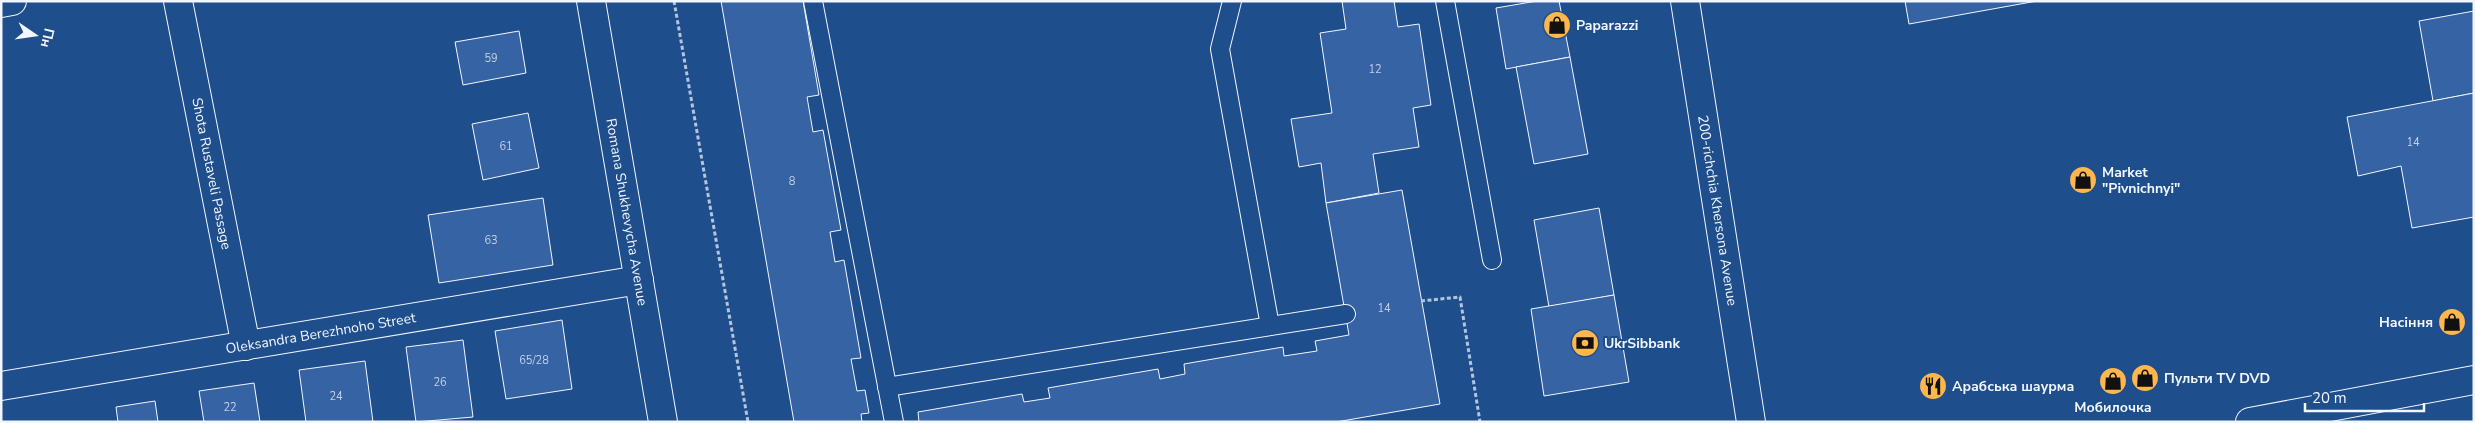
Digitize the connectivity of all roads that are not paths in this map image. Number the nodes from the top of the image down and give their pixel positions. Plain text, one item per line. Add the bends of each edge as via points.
1 (12, 1) edge
2 (178, 1) edge
3 (591, 1) edge
4 (813, 1) edge
5 (1232, 1) edge
6 (1445, 1) edge
7 (1685, 1) edge
8 (1, 3) edge
9 (1492, 260) dead end
10 (639, 280) junction
11 (1346, 314) dead end
12 (1270, 326) junction
13 (246, 346) junction
14 (2474, 380) edge
15 (1, 386) edge
16 (887, 387) junction
17 (663, 422) edge
18 (894, 422) edge
19 (1751, 422) edge
20 (2250, 422) edge

1 - 8 street
2 - 13 street, Shota Rustaveli Passage
3 - 10 street, Romana Shukhevycha Avenue
4 - 16 lane
5 - 12 lane via 1220,49
6 - 9 lane
7 - 19 street, 200-richchia Khersona Avenue
10 - 13 street, Oleksandra Berezhnoho Street
10 - 17 street, Romana Shukhevycha Avenue
11 - 12 lane
12 - 16 lane
13 - 15 street, Oleksandra Berezhnoho Street
14 - 20 street
16 - 18 lane

